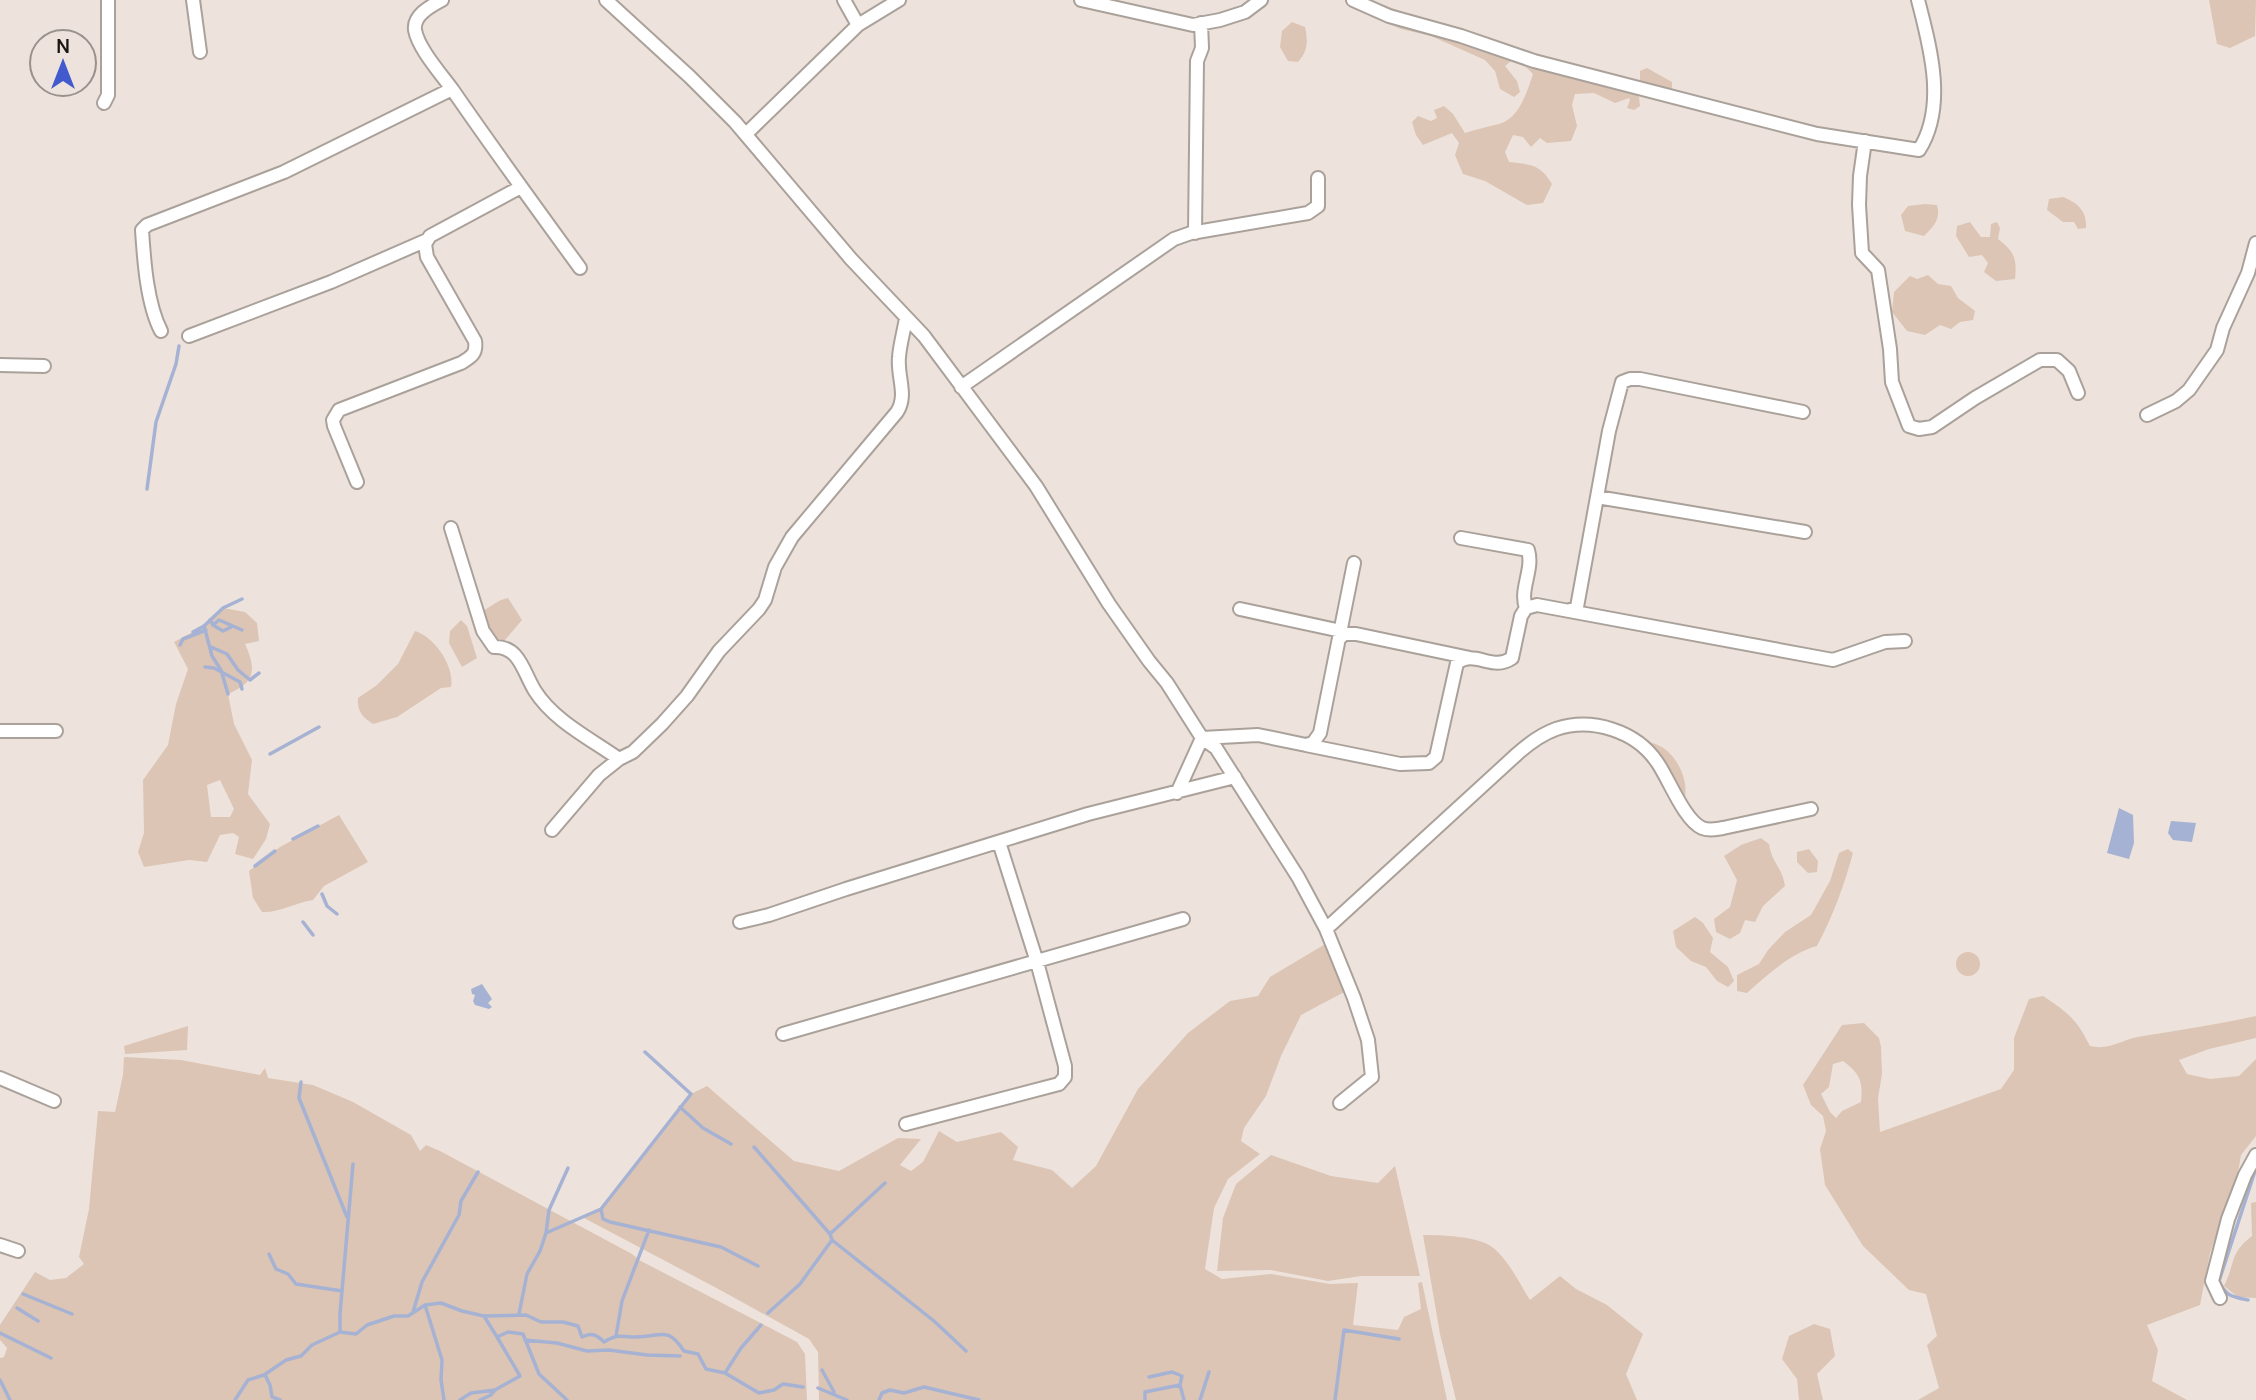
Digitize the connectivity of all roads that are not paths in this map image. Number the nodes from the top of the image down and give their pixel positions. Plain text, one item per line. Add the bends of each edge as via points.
1 (108, 0) edge
2 (193, 0) edge
3 (442, 0) edge
4 (606, 0) edge
5 (844, 0) edge
6 (899, 0) edge
7 (1082, 0) edge
8 (1261, 0) edge
9 (1353, 0) edge
10 (1918, 0) edge
11 (1201, 23) junction
12 (858, 25) junction
13 (200, 52) dead end
14 (452, 89) junction
15 (104, 103) dead end
16 (746, 134) junction
17 (1865, 141) junction
18 (1318, 178) dead end
19 (521, 187) junction
20 (1195, 233) junction
21 (427, 240) junction
22 (2256, 243) edge
23 (580, 268) dead end
24 (906, 318) junction
25 (161, 331) dead end
26 (189, 336) dead end
27 (0, 365) edge
28 (44, 366) dead end
29 (961, 387) junction
30 (2078, 393) dead end
31 (1803, 412) dead end
32 (2147, 415) dead end
33 (356, 482) dead end
34 (1597, 497) junction
35 (451, 528) dead end
36 (1805, 532) dead end
37 (1461, 538) dead end
38 (1354, 563) dead end
39 (1240, 608) dead end
40 (1526, 608) junction
41 (1569, 611) junction
42 (1340, 635) junction
43 (1906, 641) dead end
44 (1471, 658) junction
45 (0, 731) edge
46 (56, 731) dead end
47 (1202, 738) junction
48 (1306, 745) junction
49 (619, 759) junction
50 (1236, 777) junction
51 (1177, 793) junction
52 (1811, 809) dead end
53 (552, 830) dead end
54 (999, 842) junction
55 (1183, 919) dead end
56 (740, 922) dead end
57 (1326, 929) junction
58 (1037, 962) junction
59 (783, 1034) dead end
60 (0, 1078) edge
61 (54, 1101) dead end
62 (1340, 1103) dead end
63 (906, 1124) dead end
64 (2256, 1155) edge
65 (0, 1245) edge
66 (18, 1251) dead end
67 (2220, 1298) dead end

1 - 15 street
2 - 13 street
3 - 14 street via 423,12 415,32
4 - 16 street
5 - 12 street
6 - 12 street
7 - 11 street via 1177,22
8 - 11 street via 1245,12
9 - 17 street via 1389,16 1534,61 1817,134
10 - 17 street via 1932,54 1935,104 1921,149
11 - 20 street
12 - 16 street
14 - 19 street
14 - 25 street via 284,172 147,225 142,230 143,245 152,309
16 - 24 street via 850,259
17 - 30 street via 1859,223 1863,253 1878,270 1892,382 1909,426 1932,427 2040,360 2057,360 2070,371
18 - 20 street via 1318,206 1308,213
19 - 21 street
19 - 23 street
20 - 29 street via 1174,239
21 - 26 street
21 - 33 street via 427,257 475,341 475,351 461,363 339,410 334,426
22 - 32 street via 2217,350 2189,390
24 - 29 street
24 - 49 street via 899,358 902,404 792,537 759,609 662,724
27 - 28 street
29 - 47 street via 1036,486 1091,578
31 - 34 street via 1640,379 1622,382
34 - 36 street
34 - 41 street via 1577,607
35 - 49 street via 490,644 512,650 536,692 558,717
37 - 40 street via 1528,550
38 - 42 street
39 - 42 street
40 - 41 street via 1537,605
40 - 44 street via 1512,658 1495,664
41 - 43 street via 1833,660 1885,642
42 - 44 street via 1356,634
42 - 48 street via 1320,733
44 - 48 street via 1457,663 1436,757 1429,763 1400,764
45 - 46 street
47 - 48 street via 1258,735
47 - 50 street via 1216,748
47 - 51 street
49 - 53 street via 591,783
50 - 51 street
50 - 57 street
51 - 54 street
52 - 57 street via 1712,830 1703,828 1684,807 1655,758 1633,739 1589,724 1554,729 1528,745
54 - 56 street
54 - 58 street
55 - 58 street
57 - 62 street via 1361,1017 1372,1072 1370,1080
58 - 59 street
58 - 63 street via 1065,1066 1062,1081
60 - 61 street
64 - 67 street via 2228,1219 2218,1256 2212,1281
65 - 66 street

